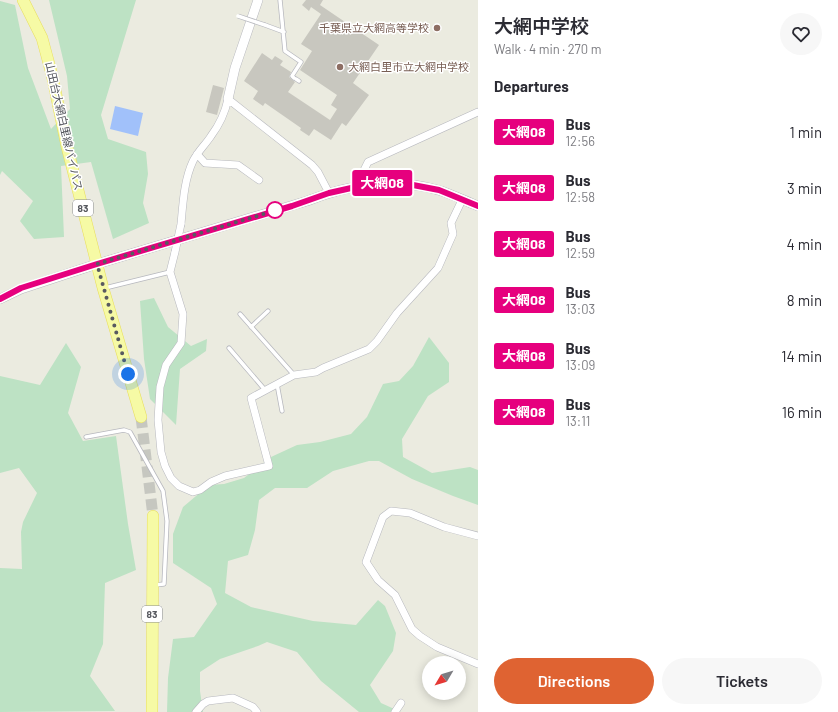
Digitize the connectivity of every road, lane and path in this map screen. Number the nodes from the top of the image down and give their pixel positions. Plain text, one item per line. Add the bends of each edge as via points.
1 (23, 0) edge
2 (258, 0) edge
3 (280, 0) edge
4 (238, 16) dead end
5 (284, 32) junction
6 (297, 79) dead end
7 (228, 99) junction
8 (478, 112) edge
9 (197, 154) junction
10 (258, 180) dead end
11 (367, 184) junction
12 (329, 193) junction
13 (462, 200) junction
14 (478, 206) edge
15 (97, 264) junction
16 (170, 272) junction
17 (104, 288) junction
18 (0, 299) edge
19 (268, 311) dead end
20 (240, 314) dead end
21 (251, 327) junction
22 (229, 348) dead end
23 (294, 375) junction
24 (277, 384) junction
25 (265, 390) junction
26 (282, 410) dead end
27 (141, 417) tunnel mouth
28 (86, 437) dead end
29 (152, 516) tunnel mouth
30 (478, 536) edge
31 (152, 585) junction
32 (478, 664) edge
33 (401, 703) dead end
34 (152, 712) edge
35 (196, 712) edge
36 (257, 712) edge
37 (395, 712) edge

1 - 15 main road, 山田台大網白里線バイパス / 83 via 42,38
2 - 7 street via 235,68
3 - 5 lane
4 - 5 lane, bridge
5 - 6 lane via 285,51 301,62 292,76
7 - 9 street via 224,116
7 - 12 street via 312,165
8 - 11 street via 368,162 364,170
9 - 10 street via 205,163 238,165
9 - 16 street, bridge via 185,190 181,224
11 - 12 street
11 - 13 street via 413,185 439,190
12 - 15 street
13 - 14 street
13 - 23 street via 451,223 453,234 438,268 397,313 377,342 368,349 316,372
15 - 17 main road, 山田台大網白里線バイパス / 83
15 - 18 street via 21,288
16 - 17 lane
16 - 25 street via 183,314 181,343 166,366 160,387 158,420 165,466 179,486 193,492 225,476 269,466 250,398
17 - 27 main road, 山田台大網白里線バイパス / 83
19 - 21 lane
20 - 21 lane
21 - 23 lane
22 - 25 lane
23 - 24 street
24 - 25 street
24 - 26 lane
28 - 31 lane via 124,430 130,432 163,492 167,521 164,584
29 - 31 main road, 83
30 - 32 street via 444,527 410,512 390,511 383,518 366,562 378,580 395,595 412,629 437,647
31 - 34 main road, 83
33 - 37 street
35 - 36 street via 208,701 234,698 253,707

